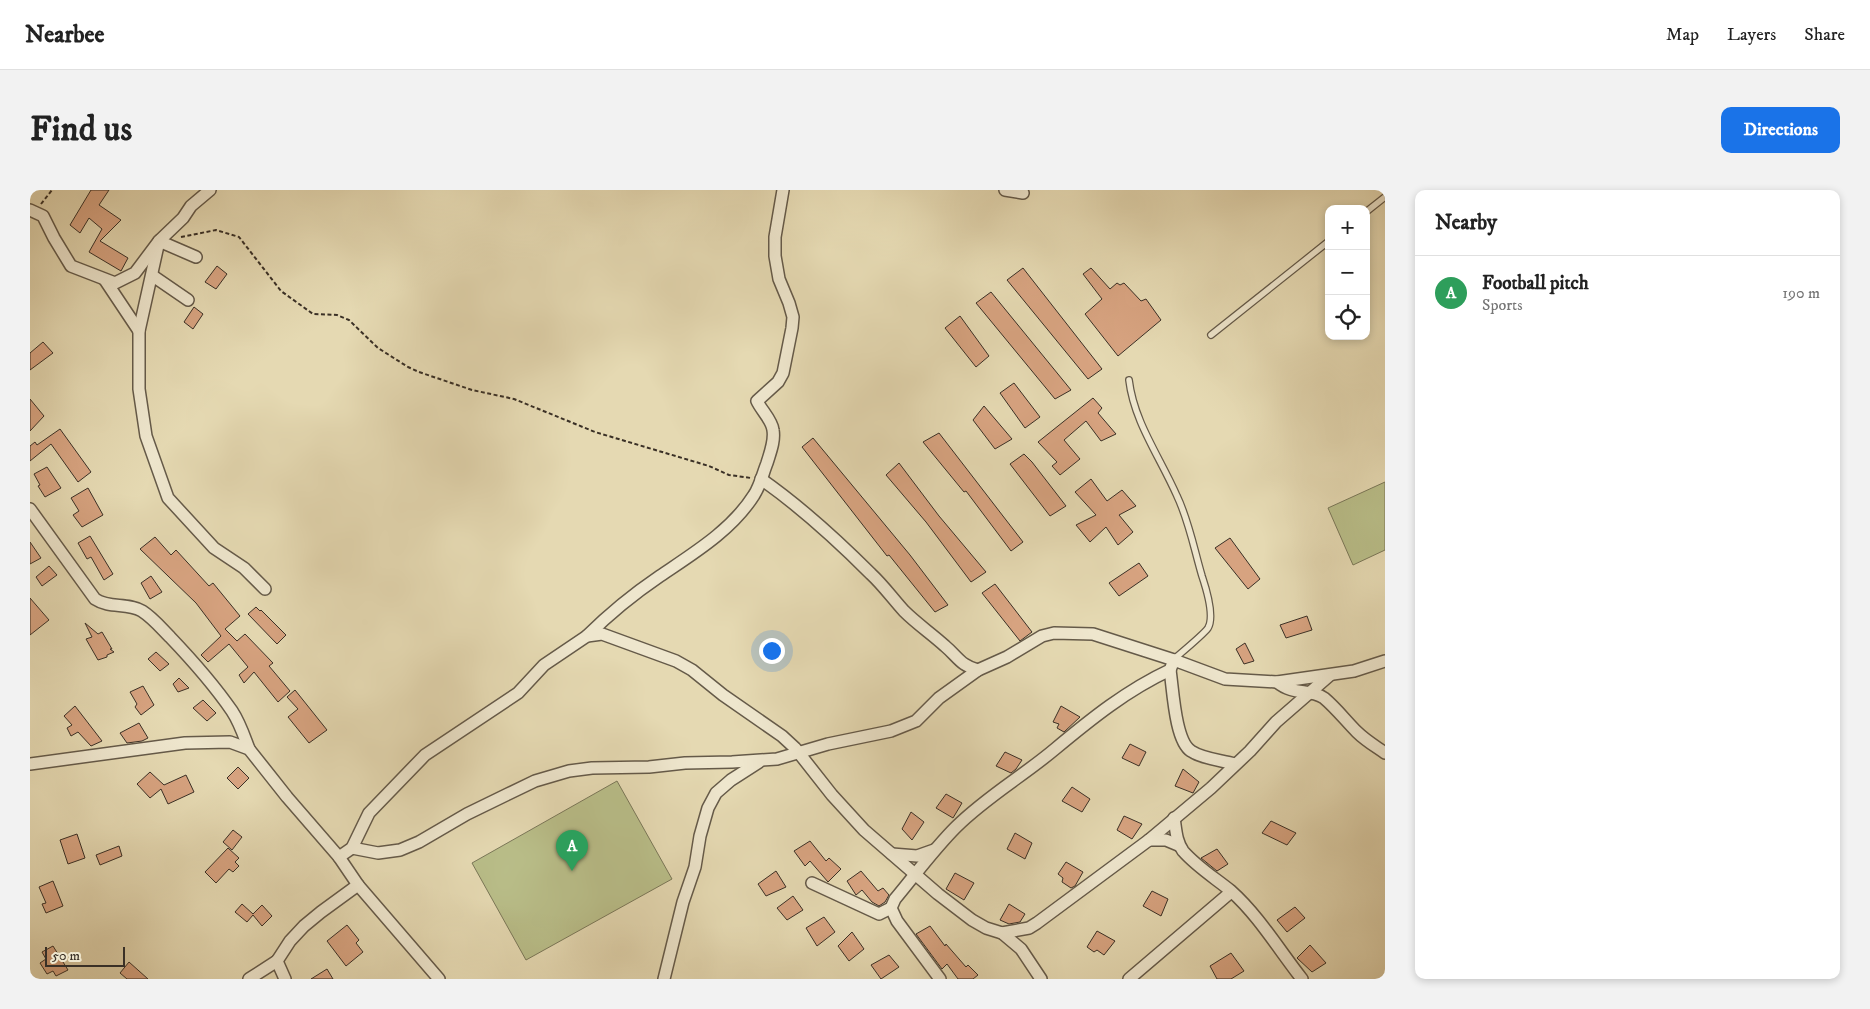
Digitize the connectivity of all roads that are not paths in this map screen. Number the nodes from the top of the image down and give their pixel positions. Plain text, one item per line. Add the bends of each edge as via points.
1 (210, 190) edge
2 (783, 190) edge
3 (1005, 190) edge
4 (1023, 193) dead end
5 (1385, 197) edge
6 (1370, 209) edge
7 (33, 211) edge
8 (159, 241) junction
9 (1325, 244) edge
10 (196, 257) dead end
11 (153, 276) junction
12 (105, 280) junction
13 (188, 300) dead end
14 (139, 331) junction
15 (1212, 335) dead end
16 (1129, 380) dead end
17 (761, 479) junction
18 (30, 509) edge
19 (265, 589) dead end
20 (587, 636) junction
21 (1385, 661) edge
22 (1172, 665) junction
23 (978, 670) junction
24 (1330, 675) junction
25 (1277, 682) junction
26 (1310, 692) junction
27 (249, 749) junction
28 (798, 753) junction
29 (1385, 754) edge
30 (760, 761) junction
31 (30, 764) edge
32 (1236, 764) junction
33 (1174, 818) junction
34 (1149, 840) junction
35 (1178, 845) junction
36 (352, 848) junction
37 (936, 850) junction
38 (892, 854) junction
39 (339, 857) junction
40 (915, 874) junction
41 (812, 883) dead end
42 (358, 885) junction
43 (1231, 892) junction
44 (891, 908) junction
45 (1029, 928) junction
46 (1002, 933) junction
47 (1021, 949) junction
48 (277, 961) junction
49 (250, 979) edge
50 (285, 979) edge
51 (439, 979) edge
52 (664, 979) edge
53 (940, 979) edge
54 (1042, 979) edge
55 (1129, 979) edge
56 (1302, 979) edge

1 - 8 street
2 - 17 street via 775,256 779,279 793,317 783,373 778,382 757,400 774,432
3 - 4 street
5 - 6 lane
7 - 12 street via 43,216 71,266
8 - 10 street
8 - 11 street
8 - 12 street via 135,273 115,283
9 - 15 lane
11 - 13 street
11 - 14 street
12 - 14 street
14 - 19 street via 139,389 146,436 168,498 214,548 244,568
16 - 22 lane via 1135,413 1188,521 1208,594 1208,628
17 - 20 street via 754,495 736,518
17 - 23 street via 850,553 905,612 959,661
18 - 27 street via 95,599 102,604 133,606 142,611 182,650 232,712
20 - 28 street via 610,636 692,670 782,736
20 - 36 street via 544,665 518,693 425,755 369,813
21 - 24 street
22 - 23 street via 1092,634 1065,632 1042,636
22 - 25 street via 1224,679
22 - 32 street via 1178,731 1184,744 1201,755
22 - 37 street via 1138,686 991,797 957,826
23 - 28 street via 908,725 891,732
24 - 25 street
24 - 26 street
25 - 26 street via 1294,692
26 - 29 street via 1325,699 1356,732
26 - 32 street
27 - 31 street via 230,742 211,742
27 - 39 street
28 - 30 street
28 - 38 street via 864,830
30 - 36 street via 710,761 569,771 535,781 400,850 378,853
30 - 52 street via 731,780 715,795 708,808
32 - 33 street
33 - 34 street
33 - 35 street
34 - 35 street via 1166,840
34 - 45 street
35 - 43 street
36 - 39 street
37 - 38 street via 917,856
37 - 40 street
38 - 40 street
39 - 42 street
40 - 44 street
40 - 46 street via 972,920
41 - 44 street via 879,914
42 - 48 street via 304,926
42 - 51 street
43 - 55 street
43 - 56 street via 1277,944
44 - 53 street via 897,922
45 - 46 street
45 - 47 street
46 - 47 street
47 - 54 street
48 - 49 street
48 - 50 street

